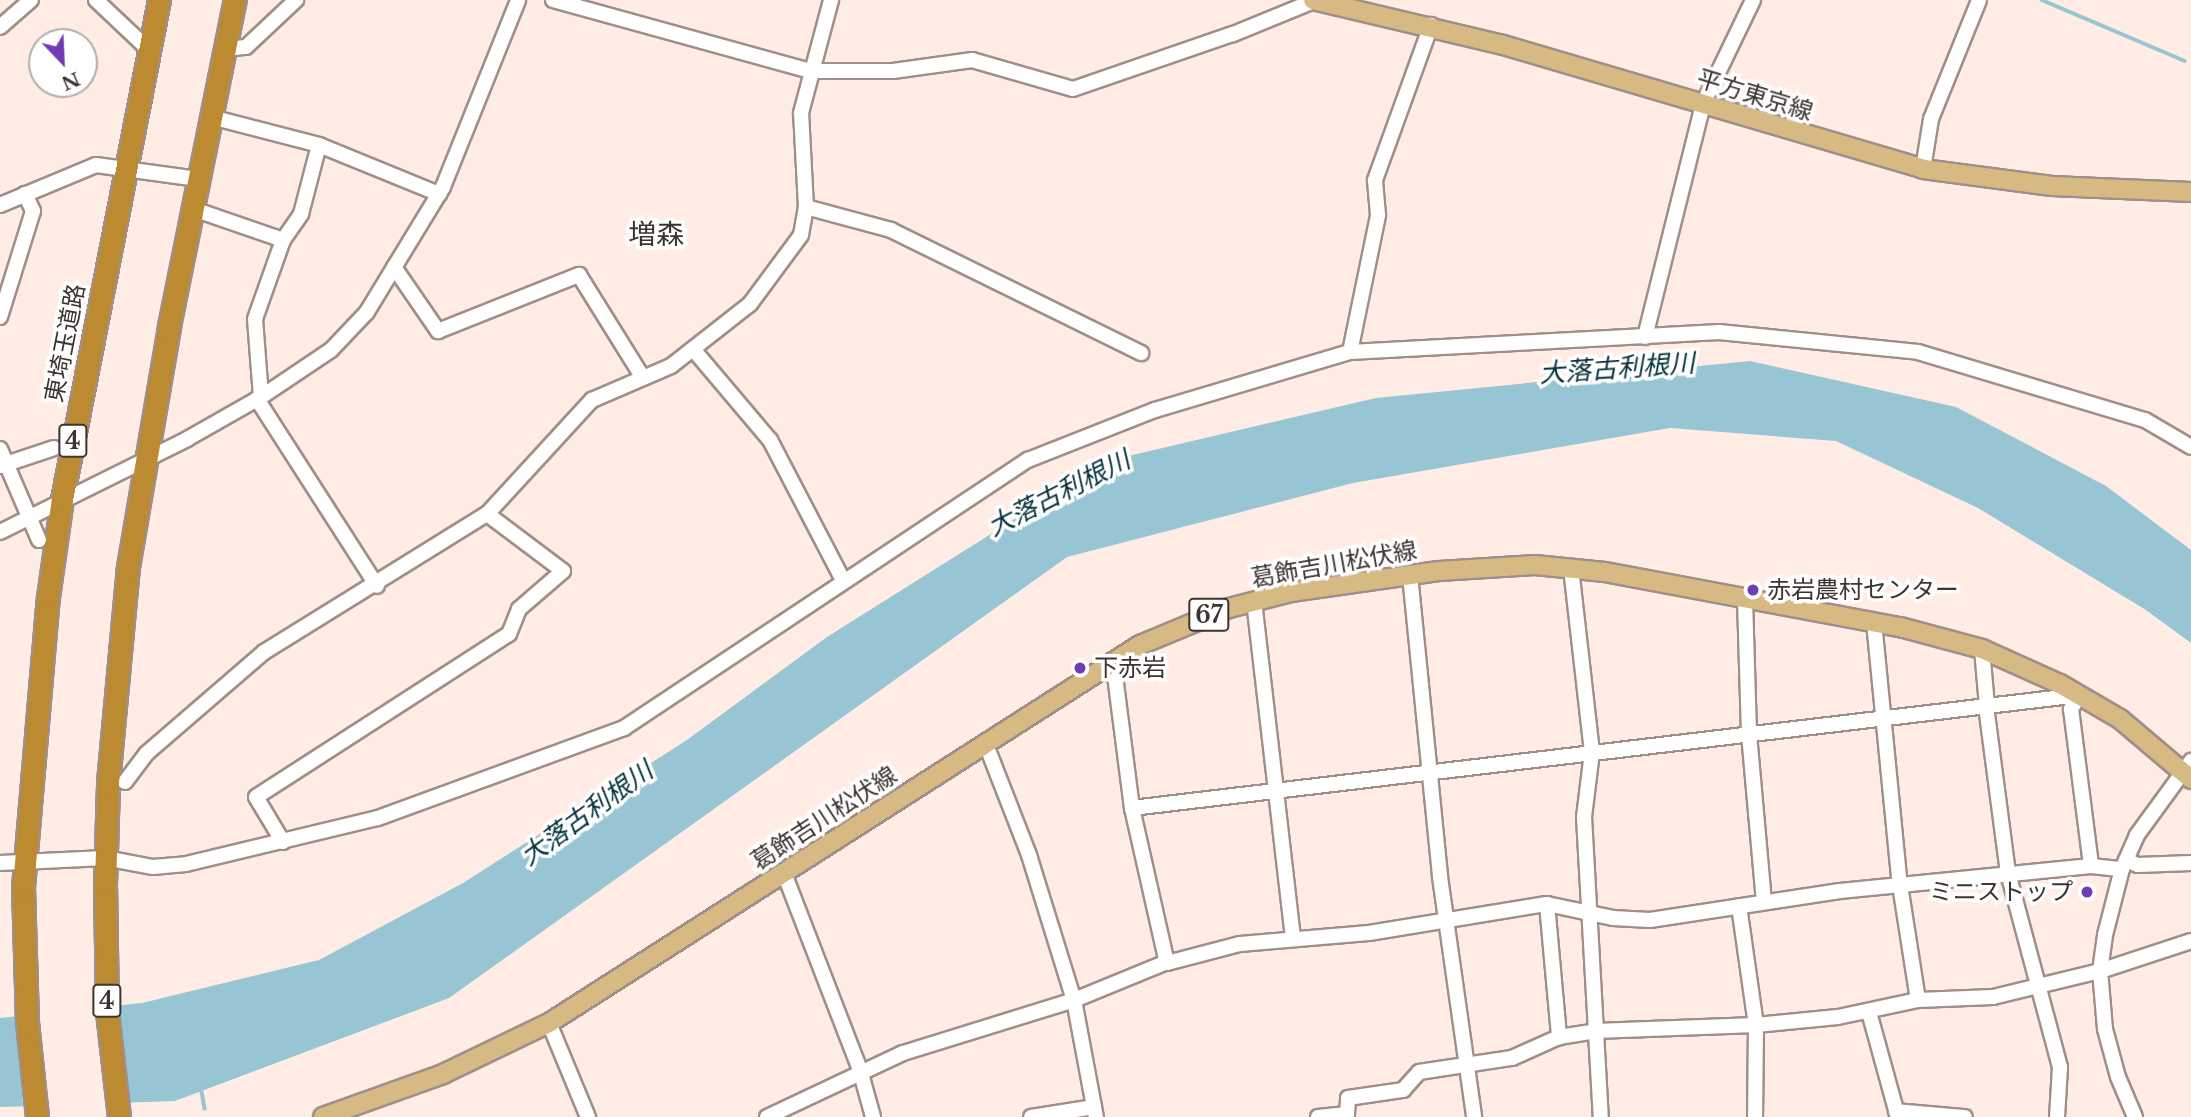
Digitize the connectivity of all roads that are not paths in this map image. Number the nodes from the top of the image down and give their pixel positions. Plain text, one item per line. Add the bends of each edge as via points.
1 (31, 0) edge
2 (96, 0) edge
3 (159, 0) edge
4 (235, 0) edge
5 (296, 0) edge
6 (518, 0) edge
7 (553, 0) edge
8 (831, 0) edge
9 (1753, 0) edge
10 (1979, 0) edge
11 (1320, 1) edge
12 (1432, 25) junction
13 (0, 27) edge
14 (226, 49) junction
15 (149, 50) junction
16 (810, 71) junction
17 (1703, 104) junction
18 (211, 117) junction
19 (319, 145) junction
20 (125, 166) junction
21 (1923, 169) junction
22 (198, 179) junction
23 (2191, 192) edge
24 (25, 194) junction
25 (439, 194) junction
26 (0, 205) edge
27 (806, 207) junction
28 (192, 209) junction
29 (283, 240) junction
30 (394, 267) junction
31 (0, 317) edge
32 (1645, 337) junction
33 (693, 349) junction
34 (1350, 352) junction
35 (1140, 354) dead end
36 (643, 378) junction
37 (259, 398) junction
38 (2191, 447) edge
39 (54, 448) dead end
40 (0, 449) edge
41 (146, 459) junction
42 (3, 465) edge
43 (62, 499) junction
44 (487, 514) junction
45 (28, 516) junction
46 (0, 532) edge
47 (39, 540) dead end
48 (1571, 568) junction
49 (1410, 575) junction
50 (843, 580) junction
51 (377, 586) junction
52 (1745, 599) junction
53 (1254, 601) junction
54 (1874, 622) junction
55 (1982, 649) junction
56 (1114, 660) junction
57 (2080, 695) junction
58 (1987, 706) junction
59 (1885, 718) junction
60 (1749, 734) junction
61 (985, 741) junction
62 (1592, 752) junction
63 (2188, 770) edge
64 (1433, 772) junction
65 (125, 782) dead end
66 (1277, 791) junction
67 (1132, 808) junction
68 (283, 842) junction
69 (105, 858) junction
70 (0, 863) edge
71 (2191, 863) edge
72 (24, 864) junction
73 (2124, 865) junction
74 (2091, 866) junction
75 (784, 873) junction
76 (2008, 873) junction
77 (1900, 885) junction
78 (1765, 901) junction
79 (1547, 904) junction
80 (1739, 906) junction
81 (1586, 909) junction
82 (1447, 923) junction
83 (1293, 939) junction
84 (2191, 941) edge
85 (1167, 962) junction
86 (2100, 971) junction
87 (2037, 989) junction
88 (1074, 1000) junction
89 (1918, 1000) junction
90 (1869, 1012) junction
91 (549, 1023) junction
92 (1756, 1025) junction
93 (1595, 1031) junction
94 (1559, 1037) junction
95 (1467, 1067) junction
96 (860, 1070) junction
97 (1095, 1112) edge
98 (1897, 1114) edge
99 (37, 1117) edge
100 (119, 1117) edge
101 (323, 1117) edge
102 (588, 1117) edge
103 (767, 1117) edge
104 (873, 1117) edge
105 (1031, 1117) edge
106 (1318, 1117) edge
107 (1474, 1117) edge
108 (1601, 1117) edge
109 (1755, 1117) edge
110 (1965, 1117) edge
111 (2057, 1117) edge
112 (2135, 1117) edge

1 - 13 street
2 - 15 street
3 - 15 highway, 東埼玉道路 / 4
4 - 14 highway, 4
5 - 14 street via 246,47
6 - 25 street
7 - 16 street
8 - 16 street
9 - 17 street
10 - 21 street via 1931,119
11 - 12 main road, 平方東京線
11 - 16 street via 1073,89 972,60 893,71
12 - 17 main road, 平方東京線
12 - 34 street via 1375,180 1378,215
14 - 18 highway, 4
15 - 20 highway, 東埼玉道路 / 4
16 - 27 street via 801,113
17 - 21 main road, 平方東京線
17 - 32 street
18 - 19 street
18 - 22 highway, 4
19 - 25 street
19 - 29 street via 301,214
20 - 22 street
20 - 24 street via 96,165
20 - 43 highway, 東埼玉道路 / 4
21 - 23 main road, 平方東京線 via 2052,186
22 - 28 highway, 4
24 - 26 street
24 - 31 street via 33,211
25 - 30 street
27 - 33 street via 801,235 750,304
27 - 35 street via 891,230
28 - 29 street
28 - 41 highway, 4
29 - 37 street via 255,319
30 - 36 street via 438,331 579,275
30 - 37 street via 367,312 331,350
32 - 34 street
32 - 38 street via 1719,332 1918,352 2146,420
33 - 36 street via 671,366
33 - 50 street via 770,440
34 - 50 street via 1155,410 1028,460
36 - 44 street via 592,400
37 - 41 street
37 - 51 street
39 - 42 street
40 - 42 street
41 - 43 street
41 - 69 highway, 4 via 128,567
42 - 45 street
43 - 45 street
43 - 72 highway, 東埼玉道路 / 4 via 34,723
44 - 51 street
44 - 68 street via 563,571 519,609 509,634 256,797
45 - 46 street
45 - 47 street
48 - 49 main road, 葛飾吉川松伏線 / 67 via 1505,566
48 - 52 main road, 葛飾吉川松伏線 / 67
48 - 62 street
49 - 53 main road, 葛飾吉川松伏線 / 67
49 - 64 street
50 - 68 street via 624,728 378,818
51 - 65 street via 264,652 148,751
52 - 54 main road, 葛飾吉川松伏線 / 67
52 - 60 street
53 - 56 main road, 葛飾吉川松伏線 / 67 via 1163,633
53 - 66 street
54 - 55 main road, 葛飾吉川松伏線 / 67
54 - 59 street
55 - 57 main road, 葛飾吉川松伏線 / 67
55 - 58 street
56 - 61 main road, 葛飾吉川松伏線 / 67
56 - 67 street
57 - 58 street
57 - 63 main road, 葛飾吉川松伏線 / 67
57 - 74 street via 2071,709
58 - 59 street
58 - 76 street
59 - 60 street
59 - 77 street
60 - 62 street
60 - 78 street
61 - 75 main road, 葛飾吉川松伏線 / 67
61 - 88 street via 1029,855
62 - 64 street
62 - 81 street via 1584,817
63 - 73 street via 2156,803
64 - 66 street
64 - 82 street
66 - 67 street
66 - 83 street
67 - 85 street
68 - 69 street via 153,867
69 - 72 street
69 - 100 highway, 4 via 107,1011
70 - 72 street
71 - 73 street
72 - 99 highway, 東埼玉道路 / 4 via 27,1022
73 - 74 street
73 - 86 street
74 - 76 street
75 - 91 main road, 葛飾吉川松伏線 / 67
75 - 96 street
76 - 77 street
76 - 87 street
77 - 78 street
77 - 89 street
78 - 80 street
79 - 81 street
79 - 82 street
79 - 94 street
80 - 81 street via 1650,920 1613,918
80 - 92 street
81 - 93 street
82 - 83 street
82 - 95 street
83 - 85 street via 1240,944
84 - 86 street
85 - 88 street
86 - 87 street
86 - 112 street via 2110,1051
87 - 89 street via 1993,997
87 - 111 street via 2060,1067
88 - 96 street
88 - 97 street
89 - 90 street
90 - 92 street
90 - 98 street
91 - 101 main road, 葛飾吉川松伏線 / 67 via 443,1074
91 - 102 street
92 - 93 street
92 - 109 street
93 - 94 street
93 - 108 street
94 - 95 street via 1512,1058
95 - 106 street via 1419,1072 1402,1090 1348,1098 1347,1114
95 - 107 street
96 - 103 street
96 - 104 street
97 - 105 street
98 - 110 street

